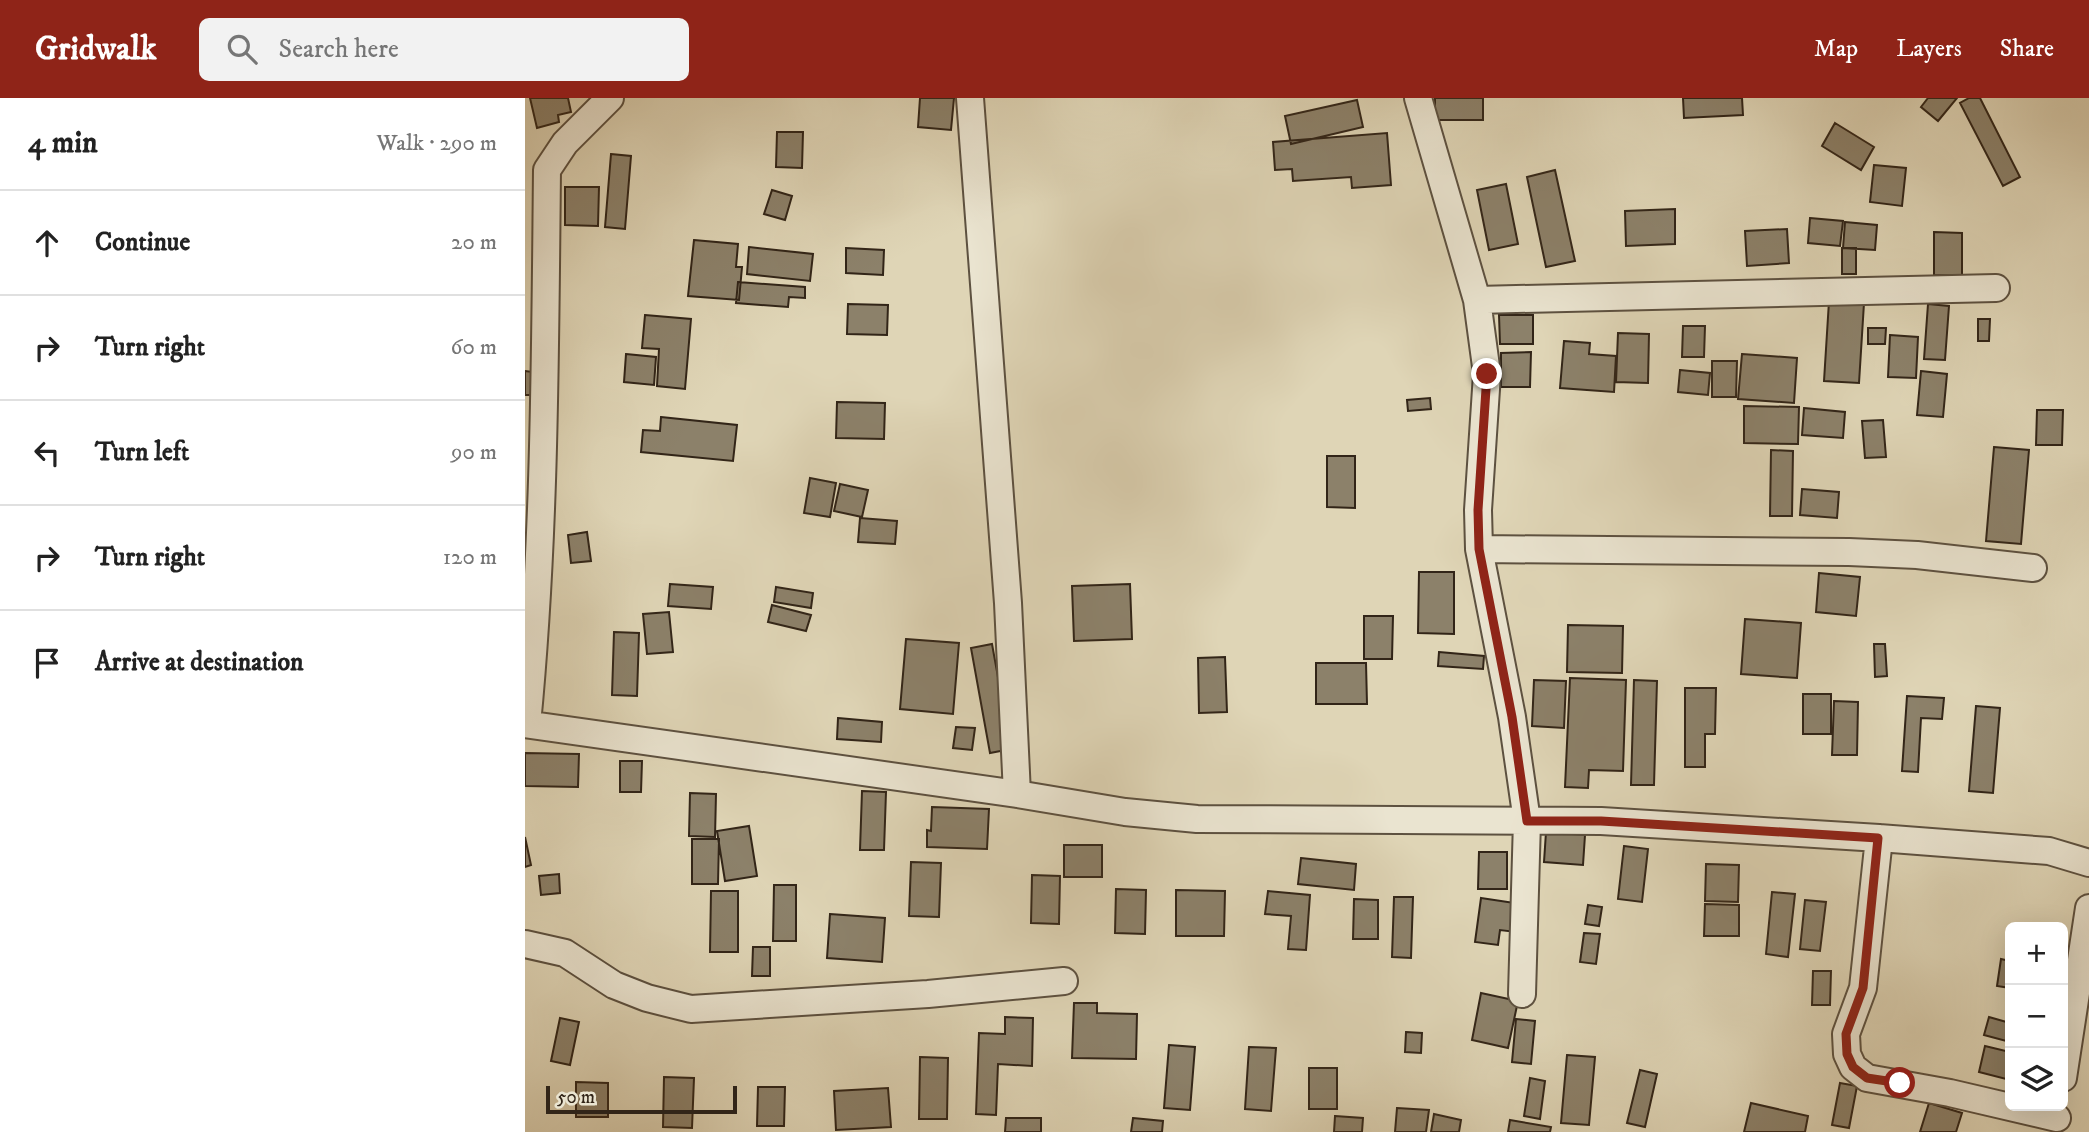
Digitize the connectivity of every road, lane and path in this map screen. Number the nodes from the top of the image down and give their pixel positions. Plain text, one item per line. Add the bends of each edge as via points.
1 (610, 98) edge
2 (970, 98) edge
3 (1418, 98) edge
4 (1996, 288) dead end
5 (1477, 300) junction
6 (1479, 549) junction
7 (2033, 568) dead end
8 (526, 724) edge
9 (1017, 794) junction
10 (1527, 821) junction
11 (1878, 838) junction
12 (2089, 863) edge
13 (2089, 908) edge
14 (525, 944) edge
15 (1065, 981) dead end
16 (1522, 994) dead end
17 (2068, 1048) edge
18 (2057, 1119) edge

1 - 8 street via 565,143 547,170 542,524
2 - 9 street via 1008,603
3 - 5 street
4 - 5 street
5 - 6 street via 1487,374
6 - 7 street via 1849,552
6 - 10 street
8 - 9 street
9 - 10 street via 1197,819
10 - 11 street via 1601,821
10 - 16 street
11 - 12 street via 2049,851
11 - 18 street via 1863,988 1846,1034 1853,1067 1867,1078
13 - 17 street
14 - 15 street via 565,953 614,985 691,1009 928,995

